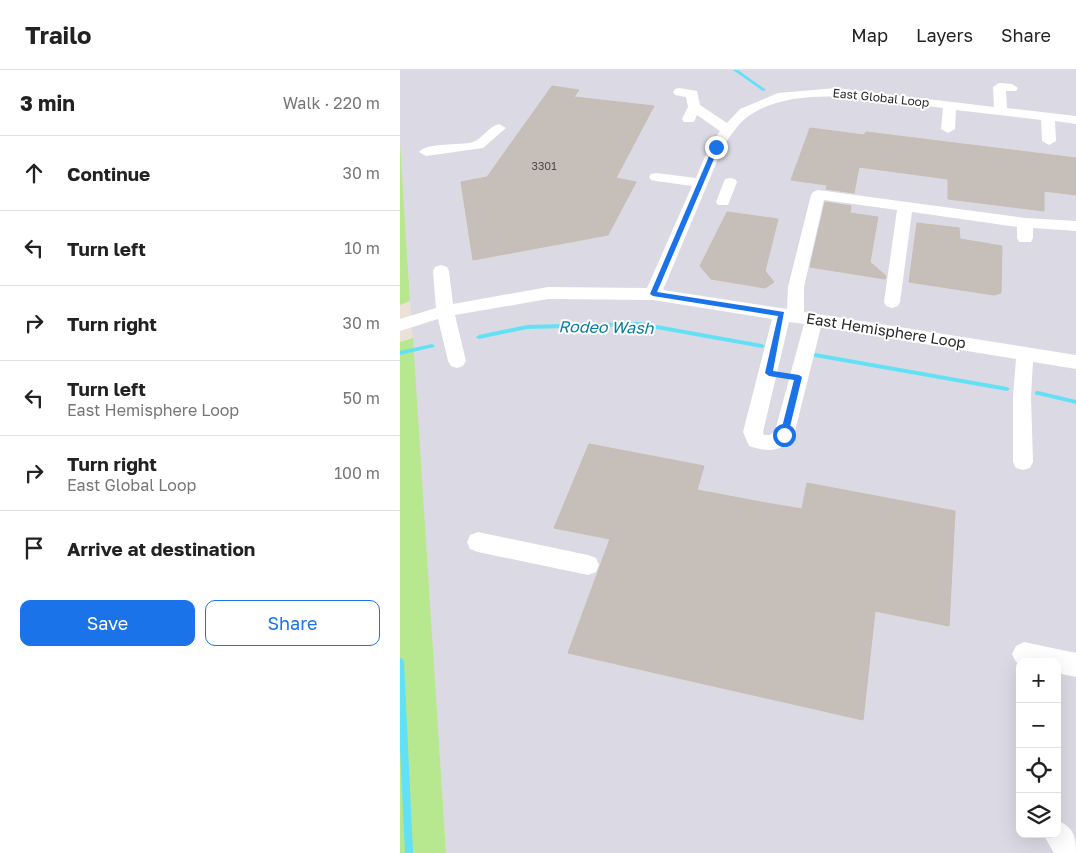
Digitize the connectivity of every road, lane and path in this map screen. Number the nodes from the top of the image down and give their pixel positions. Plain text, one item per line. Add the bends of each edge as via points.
1 (1012, 88) dead end
2 (679, 92) dead end
3 (950, 106) junction
4 (694, 107) junction
5 (1001, 112) junction
6 (1048, 117) junction
7 (688, 120) dead end
8 (1076, 120) edge
9 (499, 128) dead end
10 (948, 129) dead end
11 (728, 130) junction
12 (1049, 141) dead end
13 (426, 152) dead end
14 (656, 177) dead end
15 (730, 182) dead end
16 (700, 183) junction
17 (723, 202) dead end
18 (905, 207) junction
19 (1076, 226) edge
20 (441, 271) dead end
21 (653, 294) junction
22 (892, 302) dead end
23 (445, 311) junction
24 (788, 315) junction
25 (814, 319) junction
26 (400, 325) edge
27 (1025, 354) junction
28 (457, 361) dead end
29 (1076, 362) edge
30 (769, 373) junction
31 (799, 377) junction
32 (1023, 462) dead end
33 (478, 542) dead end
34 (588, 565) dead end
35 (1024, 654) dead end
36 (1076, 665) edge
37 (1060, 838) edge
38 (1071, 853) edge

1 - 5 street via 999,83
2 - 4 street via 692,94
3 - 5 street, East Global Loop
3 - 10 street
3 - 11 street, East Global Loop via 836,92 783,96 745,112
4 - 7 street
4 - 11 street
5 - 6 street, East Global Loop
6 - 8 street, East Global Loop
6 - 12 street
9 - 13 street via 478,145
11 - 16 street, East Global Loop via 716,147
14 - 16 street
15 - 17 street
16 - 21 street, East Global Loop
18 - 19 street via 1025,230
18 - 22 street
18 - 24 street via 818,195
20 - 23 street
21 - 23 street, East Hemisphere Loop via 548,293
21 - 24 street, East Hemisphere Loop
23 - 26 street, East Hemisphere Loop
23 - 28 street
24 - 25 street, East Hemisphere Loop
24 - 30 street
25 - 27 street, East Hemisphere Loop
25 - 31 street
27 - 29 street, East Hemisphere Loop
27 - 32 street
30 - 31 street
30 - 31 street via 753,432 756,440 768,444 775,443 784,435
33 - 34 street
35 - 36 street
37 - 38 street

